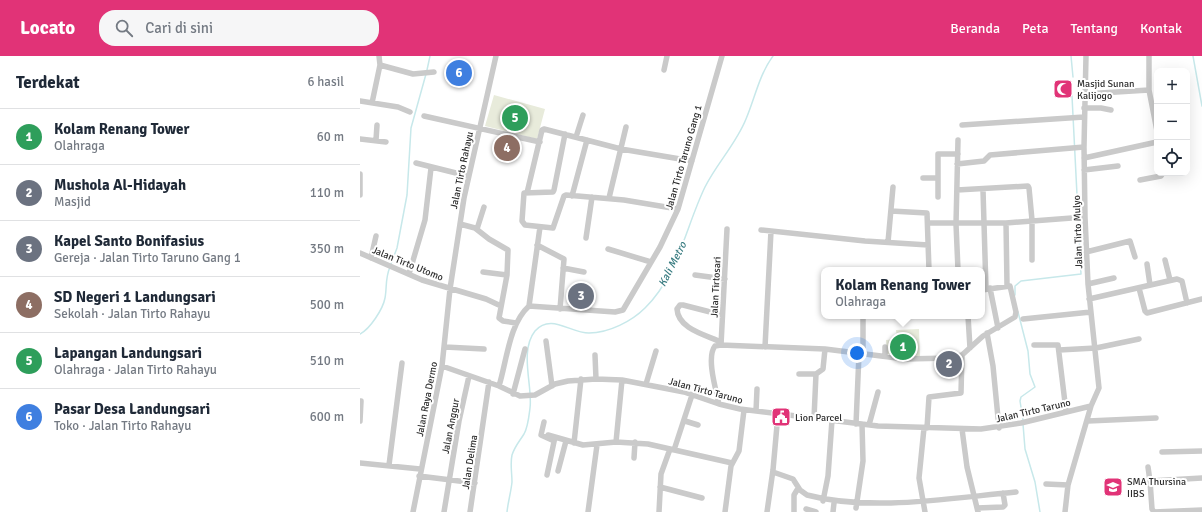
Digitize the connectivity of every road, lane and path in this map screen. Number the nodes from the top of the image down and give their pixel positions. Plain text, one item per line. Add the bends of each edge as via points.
1 (379, 56) edge
2 (496, 56) edge
3 (667, 56) edge
4 (722, 56) edge
5 (1086, 56) edge
6 (1150, 56) edge
7 (380, 65) junction
8 (664, 70) dead end
9 (432, 72) dead end
10 (1149, 90) junction
11 (1084, 94) junction
12 (360, 100) edge
13 (372, 103) junction
14 (1084, 108) junction
15 (1111, 110) dead end
16 (410, 112) dead end
17 (583, 115) dead end
18 (424, 116) dead end
19 (1154, 116) edge
20 (1084, 117) junction
21 (377, 125) dead end
22 (962, 125) dead end
23 (626, 127) dead end
24 (479, 128) junction
25 (565, 134) junction
26 (576, 137) junction
27 (360, 139) edge
28 (376, 140) junction
29 (587, 140) junction
30 (958, 140) dead end
31 (386, 142) dead end
32 (540, 142) junction
33 (1154, 143) edge
34 (1078, 148) junction
35 (621, 149) junction
36 (958, 154) junction
37 (1084, 158) junction
38 (692, 161) junction
39 (416, 163) dead end
40 (957, 164) junction
41 (1118, 166) dead end
42 (431, 168) junction
43 (1084, 170) junction
44 (360, 174) edge
45 (468, 176) junction
46 (1161, 176) edge
47 (923, 178) dead end
48 (938, 178) junction
49 (1140, 180) dead end
50 (893, 187) dead end
51 (957, 190) junction
52 (983, 190) junction
53 (527, 193) junction
54 (360, 195) edge
55 (572, 196) junction
56 (592, 197) junction
57 (938, 197) dead end
58 (609, 198) junction
59 (484, 208) dead end
60 (678, 209) junction
61 (891, 211) junction
62 (1081, 218) junction
63 (1032, 220) junction
64 (928, 223) junction
65 (984, 223) junction
66 (1006, 223) junction
67 (460, 224) junction
68 (956, 224) junction
69 (540, 227) junction
70 (477, 229) junction
71 (727, 229) dead end
72 (761, 230) dead end
73 (771, 231) junction
74 (376, 236) dead end
75 (586, 238) dead end
76 (888, 242) junction
77 (537, 245) junction
78 (928, 245) junction
79 (608, 249) dead end
80 (1086, 252) junction
81 (360, 253) edge
82 (1135, 257) dead end
83 (371, 258) junction
84 (1032, 260) dead end
85 (1165, 260) dead end
86 (651, 262) junction
87 (1147, 264) dead end
88 (929, 267) edge
89 (958, 267) edge
90 (563, 268) junction
91 (483, 272) dead end
92 (584, 272) dead end
93 (409, 274) junction
94 (507, 275) junction
95 (695, 275) dead end
96 (725, 278) junction
97 (1114, 278) dead end
98 (1170, 280) junction
99 (1088, 284) junction
100 (1150, 285) junction
101 (1007, 286) junction
102 (1139, 288) junction
103 (450, 289) junction
104 (986, 289) edge
105 (1089, 298) junction
106 (1202, 299) edge
107 (1187, 303) junction
108 (501, 306) junction
109 (529, 306) junction
110 (560, 308) junction
111 (1091, 312) junction
112 (722, 315) junction
113 (1023, 318) dead end
114 (863, 319) edge
115 (968, 319) edge
116 (516, 323) junction
117 (998, 328) junction
118 (988, 336) junction
119 (1139, 339) dead end
120 (546, 341) dead end
121 (721, 343) junction
122 (1034, 344) dead end
123 (445, 347) junction
124 (885, 347) dead end
125 (765, 348) junction
126 (970, 348) junction
127 (1096, 348) junction
128 (484, 349) dead end
129 (525, 349) dead end
130 (825, 349) junction
131 (1059, 350) junction
132 (656, 351) dead end
133 (861, 354) junction
134 (595, 355) dead end
135 (885, 356) junction
136 (962, 357) junction
137 (402, 363) dead end
138 (442, 366) junction
139 (799, 374) dead end
140 (816, 374) junction
141 (469, 376) junction
142 (581, 379) junction
143 (596, 379) junction
144 (622, 380) junction
145 (489, 382) junction
146 (646, 384) junction
147 (499, 386) junction
148 (552, 386) junction
149 (757, 389) dead end
150 (878, 392) dead end
151 (513, 394) junction
152 (692, 395) junction
153 (361, 401) dead end
154 (718, 404) junction
155 (1091, 406) junction
156 (744, 410) junction
157 (756, 411) junction
158 (1066, 411) junction
159 (778, 414) junction
160 (360, 415) edge
161 (814, 418) junction
162 (1156, 418) dead end
163 (832, 420) junction
164 (360, 421) edge
165 (685, 421) junction
166 (1088, 421) junction
167 (544, 422) dead end
168 (856, 424) junction
169 (698, 425) dead end
170 (865, 425) junction
171 (926, 428) junction
172 (999, 428) junction
173 (962, 429) junction
174 (548, 435) dead end
175 (555, 439) junction
176 (566, 441) junction
177 (616, 442) junction
178 (635, 442) junction
179 (574, 443) junction
180 (597, 445) junction
181 (672, 449) junction
182 (1202, 451) edge
183 (1162, 452) dead end
184 (634, 458) dead end
185 (360, 463) edge
186 (732, 463) junction
187 (389, 465) junction
188 (1148, 467) dead end
189 (420, 469) junction
190 (558, 471) dead end
191 (773, 472) junction
192 (547, 475) dead end
193 (419, 476) junction
194 (1202, 478) edge
195 (448, 480) junction
196 (1150, 481) junction
197 (475, 483) junction
198 (1046, 484) dead end
199 (1068, 485) junction
200 (660, 487) junction
201 (800, 490) junction
202 (1016, 492) dead end
203 (1003, 493) junction
204 (974, 497) junction
205 (702, 498) dead end
206 (823, 501) junction
207 (834, 503) junction
208 (924, 503) junction
209 (856, 508) junction
210 (806, 509) dead end
211 (977, 510) edge
212 (1202, 510) edge
213 (413, 512) edge
214 (444, 512) edge
215 (470, 512) edge
216 (588, 512) edge
217 (659, 512) edge
218 (725, 512) edge
219 (767, 512) edge
220 (794, 512) edge
221 (816, 512) edge
222 (833, 512) edge
223 (925, 512) edge
224 (1065, 512) edge
225 (1167, 512) edge

1 - 7 street
2 - 24 street, Jalan Tirto Rahayu
3 - 8 street
4 - 38 street, Jalan Tirto Taruno Gang 1
5 - 11 street, Jalan Tirto Mulyo
6 - 10 street
7 - 9 street via 413,74
7 - 13 street
10 - 11 street
10 - 19 street
11 - 14 street, Jalan Tirto Mulyo
12 - 13 street
13 - 16 street via 398,107
14 - 15 street
14 - 20 street, Jalan Tirto Mulyo
17 - 26 street
18 - 24 street
20 - 22 street
20 - 34 street, Jalan Tirto Mulyo
21 - 28 street
23 - 35 street
24 - 32 street
24 - 45 street, Jalan Tirto Rahayu
25 - 26 street
25 - 32 street via 542,129
25 - 53 street via 553,192
26 - 29 street
27 - 28 street
28 - 31 street
29 - 35 street
29 - 55 street
30 - 36 street
32 - 53 street
33 - 37 street
34 - 37 street, Jalan Tirto Mulyo
34 - 40 street via 990,155 984,162
35 - 38 street
35 - 58 street
36 - 40 street
36 - 48 street via 938,154
37 - 43 street, Jalan Tirto Mulyo
38 - 60 street, Jalan Tirto Taruno Gang 1
39 - 42 street
40 - 51 street
41 - 43 street
42 - 45 street
42 - 93 street via 425,220
43 - 62 street, Jalan Tirto Mulyo
44 - 54 street
45 - 67 street, Jalan Tirto Rahayu
46 - 49 street
47 - 48 street
48 - 57 street
50 - 61 street
51 - 52 street
51 - 68 street
52 - 63 street via 1028,186 1031,191
52 - 65 street
53 - 69 street via 524,193 522,221 525,225
55 - 56 street
55 - 69 street via 564,196 553,228
56 - 58 street
56 - 75 street
58 - 60 street
59 - 70 street
60 - 86 street, Jalan Tirto Taruno Gang 1
61 - 64 street via 924,212 929,216
61 - 76 street
62 - 63 street
62 - 80 street, Jalan Tirto Mulyo
63 - 66 street
63 - 84 street
64 - 68 street
64 - 78 street
65 - 66 street
65 - 68 street
65 - 104 street
66 - 101 street
67 - 70 street
67 - 103 street, Jalan Tirto Rahayu
68 - 89 street
69 - 77 street
70 - 94 street via 508,250
71 - 96 street, Jalan Tirtosari
72 - 73 street
73 - 76 street
73 - 125 street
74 - 83 street
76 - 78 street
77 - 90 street via 563,257
77 - 109 street
78 - 88 street
79 - 86 street
80 - 82 street via 1130,241
80 - 99 street, Jalan Tirto Mulyo
81 - 83 street, Jalan Tirto Utomo
83 - 93 street, Jalan Tirto Utomo
85 - 98 street
86 - 110 street, Jalan Tirto Taruno Gang 1 via 622,311
87 - 100 street
90 - 92 street
90 - 110 street
91 - 94 street
93 - 103 street, Jalan Tirto Utomo
94 - 108 street
95 - 96 street
96 - 112 street, Jalan Tirtosari
97 - 99 street
98 - 100 street
98 - 107 street via 1180,279
99 - 105 street, Jalan Tirto Mulyo
100 - 102 street
101 - 104 street
101 - 117 street via 1011,288 1016,314 1013,319
102 - 105 street
102 - 107 street via 1144,311 1147,313
103 - 108 street, Jalan Tirto Utomo
103 - 123 street, Jalan Raya Dermo
104 - 117 street
105 - 111 street, Jalan Tirto Mulyo
106 - 107 street
108 - 116 street via 500,319
109 - 110 street, Jalan Tirto Taruno Gang 1
109 - 116 street
111 - 113 street
111 - 127 street, Jalan Tirto Mulyo
112 - 121 street, Jalan Tirtosari
112 - 121 street via 683,305 677,309 684,324
114 - 133 street
115 - 126 street
116 - 147 street
117 - 118 street
118 - 126 street via 974,342
118 - 172 street
119 - 127 street
120 - 148 street
121 - 125 street
121 - 154 street via 714,348 712,356
122 - 131 street via 1057,345
123 - 128 street
123 - 138 street, Jalan Raya Dermo
124 - 135 street
125 - 130 street
126 - 136 street
127 - 131 street
127 - 155 street, Jalan Tirto Mulyo via 1099,388
129 - 151 street
130 - 133 street
130 - 140 street via 823,369
131 - 158 street
132 - 146 street
133 - 135 street
133 - 168 street
134 - 143 street
135 - 136 street via 912,360
136 - 171 street via 961,393 929,397
137 - 187 street
138 - 141 street, Jalan Tirto Taruno
138 - 189 street, Jalan Raya Dermo
139 - 140 street
140 - 161 street
141 - 145 street, Jalan Tirto Taruno
141 - 195 street, Jalan Anggur
142 - 143 street, Jalan Tirto Taruno
142 - 148 street, Jalan Tirto Taruno
142 - 179 street
143 - 144 street, Jalan Tirto Taruno
144 - 146 street, Jalan Tirto Taruno
144 - 177 street
145 - 147 street, Jalan Tirto Taruno
145 - 197 street, Jalan Delima
146 - 152 street, Jalan Tirto Taruno
147 - 151 street, Jalan Tirto Taruno
148 - 151 street, Jalan Tirto Taruno via 535,396
149 - 157 street
150 - 170 street
152 - 154 street, Jalan Tirto Taruno
152 - 165 street
153 - 160 street
154 - 156 street, Jalan Tirto Taruno
155 - 158 street, Jalan Tirto Taruno
155 - 166 street, Jalan Tirto Mulyo
156 - 157 street, Jalan Tirto Taruno
156 - 186 street via 739,451
157 - 159 street, Jalan Tirto Taruno
158 - 172 street, Jalan Tirto Taruno
159 - 161 street, Jalan Tirto Taruno
159 - 191 street
160 - 164 street
161 - 163 street, Jalan Tirto Taruno
162 - 166 street
163 - 168 street, Jalan Tirto Taruno
163 - 206 street via 828,476
165 - 169 street
165 - 181 street
166 - 199 street, Jalan Tirto Mulyo
167 - 175 street via 542,436
168 - 170 street, Jalan Tirto Taruno
170 - 171 street, Jalan Tirto Taruno
170 - 209 street
171 - 173 street, Jalan Tirto Taruno
171 - 208 street via 919,478
172 - 173 street, Jalan Tirto Taruno
173 - 204 street
174 - 175 street
175 - 176 street
175 - 192 street
176 - 179 street
176 - 190 street
177 - 178 street
177 - 180 street
178 - 181 street
178 - 184 street
179 - 180 street
180 - 216 street
181 - 186 street
181 - 200 street via 661,474
182 - 183 street
185 - 187 street
186 - 218 street
187 - 189 street
188 - 196 street
189 - 193 street, Jalan Raya Dermo
191 - 201 street via 793,479
191 - 219 street
193 - 195 street
193 - 213 street, Jalan Raya Dermo
194 - 196 street
195 - 197 street
195 - 214 street, Jalan Anggur
196 - 225 street via 1153,510
197 - 215 street, Jalan Delima
198 - 199 street
199 - 224 street, Jalan Tirto Mulyo
200 - 205 street
200 - 217 street
201 - 206 street
201 - 220 street via 794,495
202 - 203 street
203 - 204 street
203 - 211 street via 1004,506
204 - 208 street
204 - 211 street
206 - 207 street
207 - 209 street
207 - 222 street
208 - 209 street
208 - 223 street
210 - 221 street
212 - 225 street

